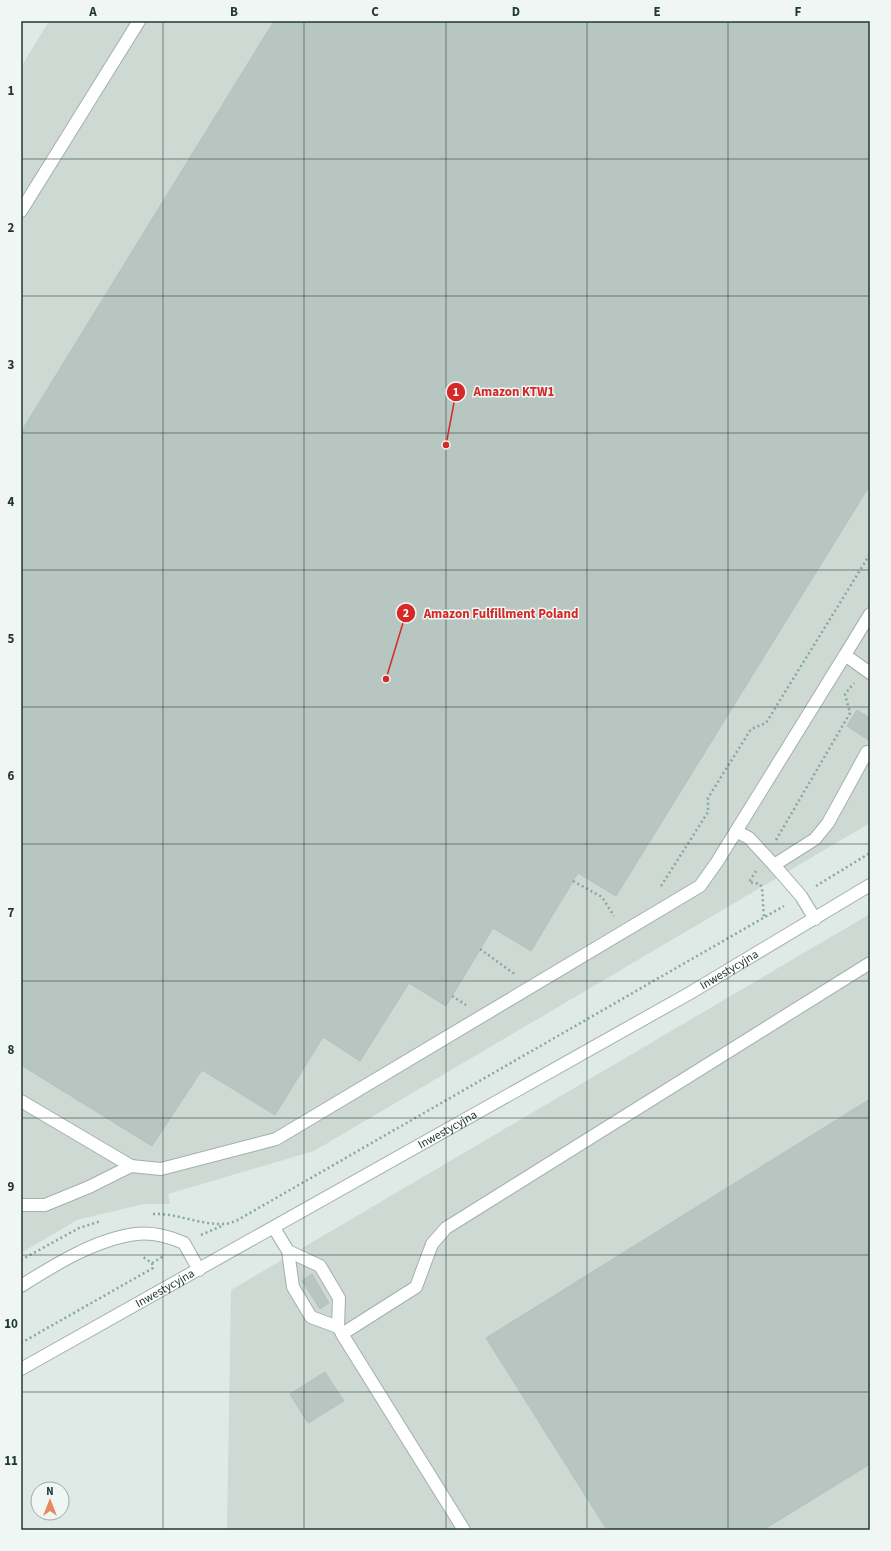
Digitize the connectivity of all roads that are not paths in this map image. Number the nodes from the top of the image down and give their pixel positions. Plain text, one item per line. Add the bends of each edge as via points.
1 (139, 21) edge
2 (21, 211) edge
3 (870, 614) edge
4 (845, 655) junction
5 (867, 671) edge
6 (867, 752) dead end
7 (736, 832) junction
8 (770, 861) junction
9 (870, 885) edge
10 (815, 919) junction
11 (870, 963) edge
12 (21, 1101) edge
13 (131, 1166) junction
14 (21, 1205) edge
15 (274, 1228) junction
16 (288, 1251) junction
17 (199, 1270) junction
18 (21, 1286) edge
19 (340, 1331) junction
20 (21, 1369) edge
21 (464, 1530) edge

1 - 2 street
3 - 4 street
4 - 5 street
4 - 7 street
6 - 8 street via 828,823 815,839
7 - 8 street via 749,838
7 - 13 street via 700,886 276,1139 161,1168
8 - 10 street via 801,896
9 - 10 street, Inwestycyjna
10 - 15 street, Inwestycyjna via 690,993
11 - 19 street via 446,1228 432,1244 416,1287
12 - 13 street
13 - 14 street via 45,1206
15 - 16 street
15 - 17 street, Inwestycyjna
16 - 19 street via 292,1287 311,1317
16 - 19 street via 320,1266 339,1298
17 - 18 street via 184,1243 158,1235 137,1234 112,1239 84,1251
17 - 20 street, Inwestycyjna
19 - 21 street

